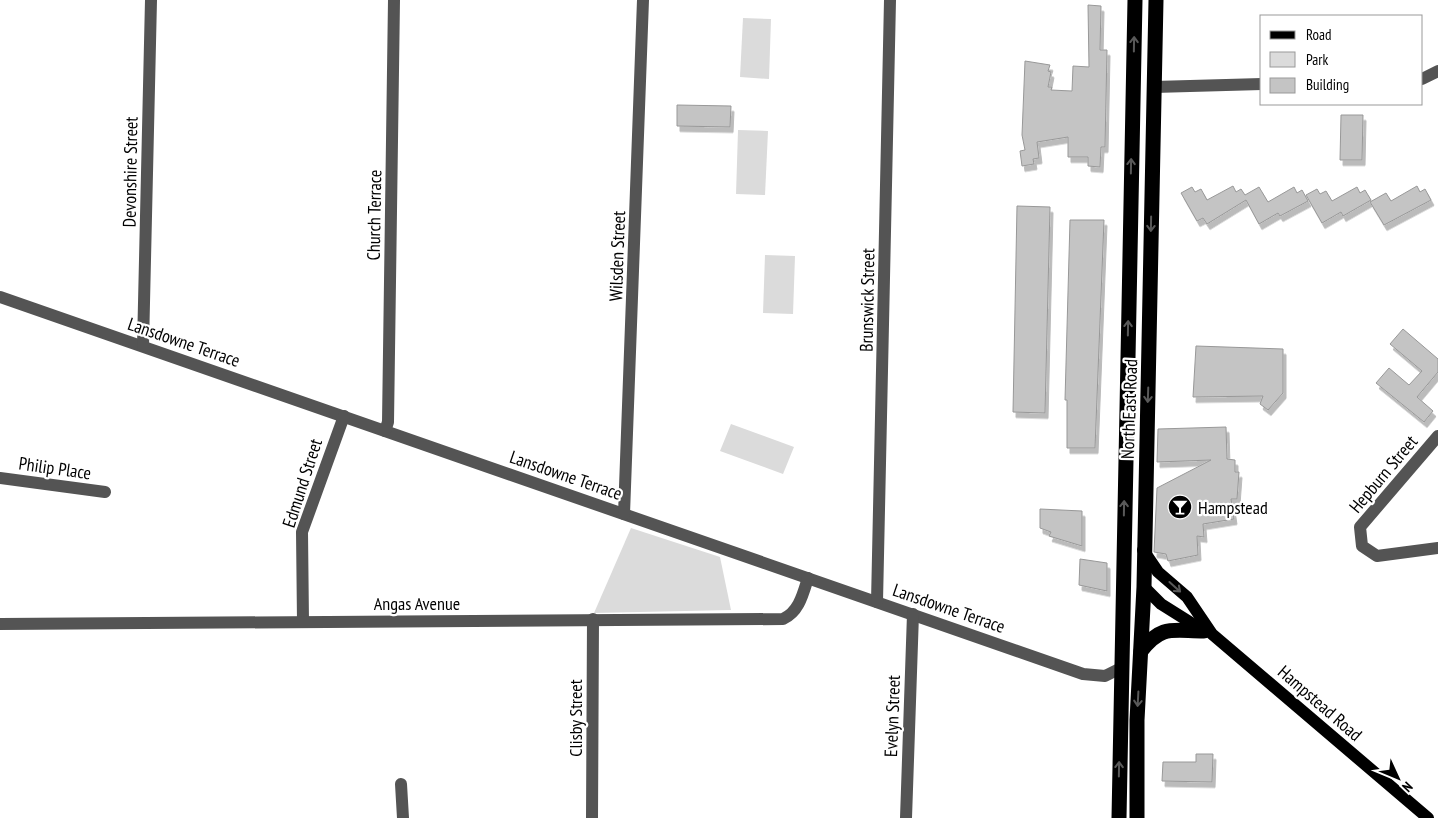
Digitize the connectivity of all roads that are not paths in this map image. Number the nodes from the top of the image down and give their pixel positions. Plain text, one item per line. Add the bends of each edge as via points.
1 (151, 0) edge
2 (394, 0) edge
3 (643, 0) edge
4 (890, 0) edge
5 (1135, 0) edge
6 (1156, 0) edge
7 (1438, 71) edge
8 (1423, 78) edge
9 (1260, 84) edge
10 (1154, 87) junction
11 (0, 297) edge
12 (143, 346) junction
13 (344, 416) junction
14 (385, 431) junction
15 (1438, 436) edge
16 (0, 478) edge
17 (104, 492) dead end
18 (624, 514) junction
19 (1438, 548) edge
20 (1143, 550) junction
21 (1123, 557) junction
22 (808, 578) junction
23 (1144, 587) junction
24 (877, 602) junction
25 (913, 614) junction
26 (593, 619) junction
27 (303, 622) junction
28 (0, 624) edge
29 (1208, 633) junction
30 (1140, 651) junction
31 (1121, 668) junction
32 (401, 784) dead end
33 (403, 818) edge
34 (592, 818) edge
35 (906, 818) edge
36 (1119, 818) edge
37 (1137, 818) edge
38 (1428, 818) edge

1 - 12 street, Devonshire Street
2 - 14 street, Church Terrace via 388,422
3 - 18 street, Wilsden Street
4 - 24 street, Brunswick Street
21 -> 5 highway, North East Road
6 - 10 highway, North East Road
7 - 8 street
9 - 10 street
10 -> 20 highway, North East Road
11 - 12 street, Lansdowne Terrace
12 - 13 street, Lansdowne Terrace
13 - 14 street, Lansdowne Terrace
13 - 27 street, Edmund Street via 302,532
14 - 18 street, Lansdowne Terrace
15 - 19 street, Hepburn Street via 1360,527 1362,546 1377,556
16 - 17 street, Philip Place
18 - 22 street, Lansdowne Terrace
20 - 23 highway, North East Road
20 -> 29 main road, Hampstead Road via 1158,572 1187,597
21 - 23 highway
21 - 31 highway, North East Road
22 - 24 street, Lansdowne Terrace
22 - 26 street, Angas Avenue via 792,615 783,619
23 - 29 main road, Hampstead Road via 1161,604
23 - 30 highway, North East Road
24 - 25 street, Lansdowne Terrace
25 - 31 street, Lansdowne Terrace via 1094,676 1105,676
25 - 35 street, Evelyn Street
26 - 27 street, Angas Avenue
26 - 34 street, Clisby Street
27 - 28 street, Angas Avenue
29 - 30 highway via 1164,631 1153,636
29 - 38 main road, Hampstead Road
30 -> 37 highway, North East Road
36 -> 31 highway, North East Road
32 - 33 street

